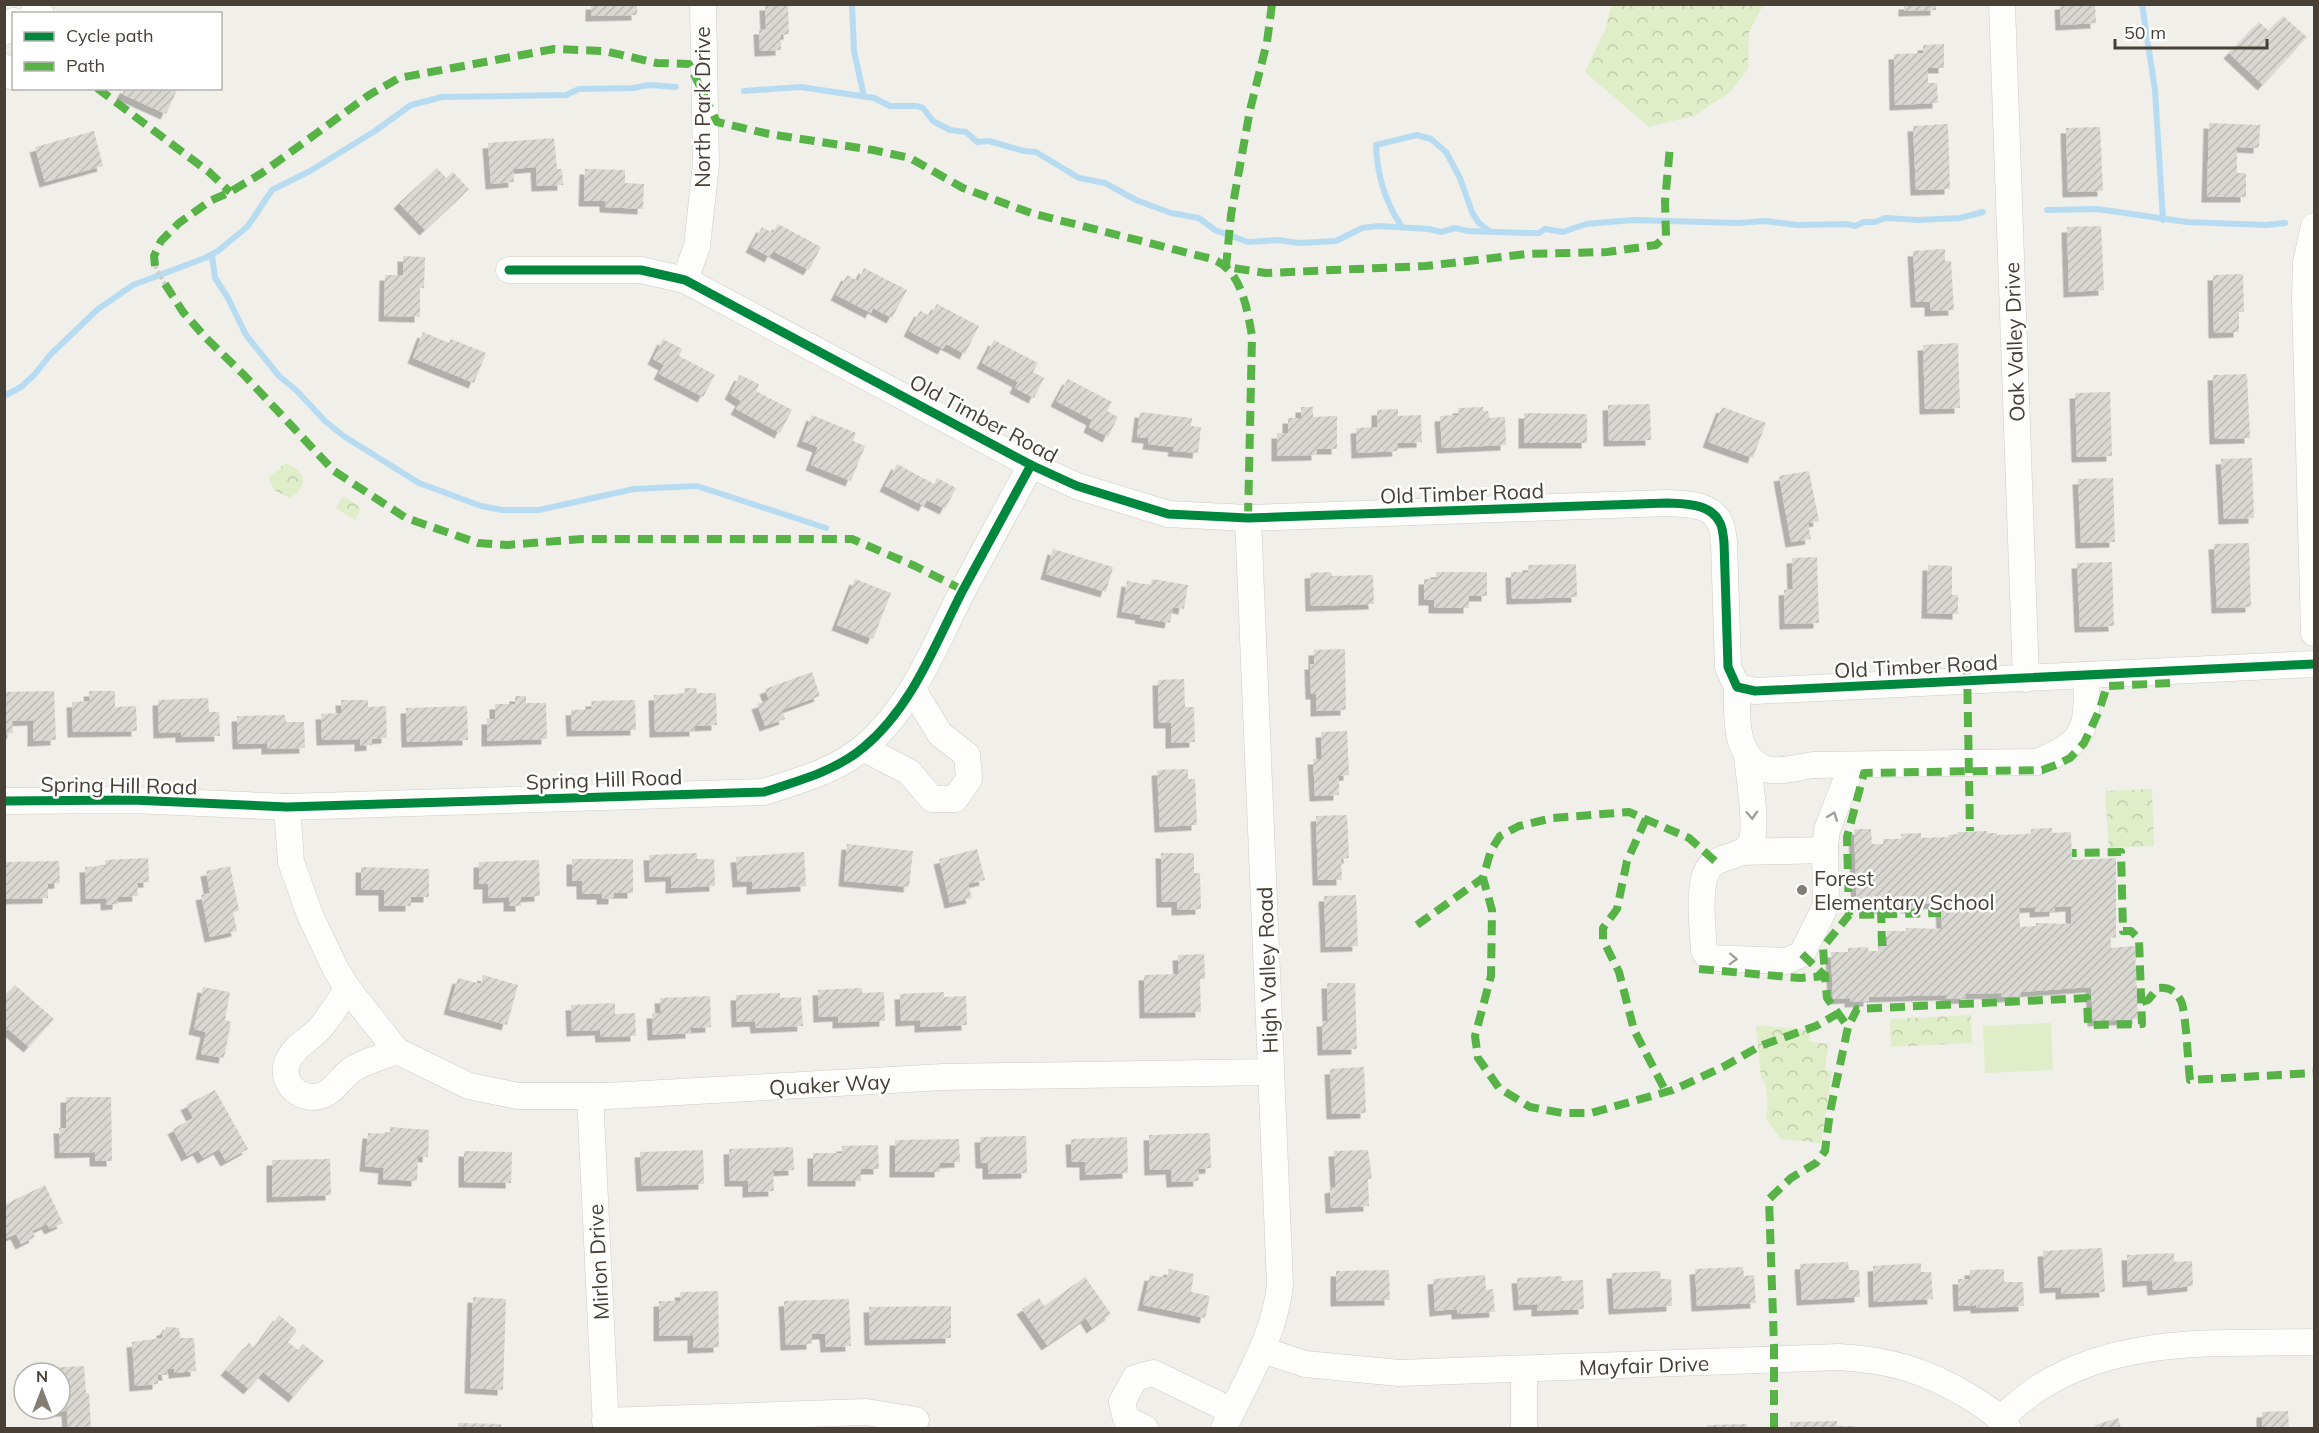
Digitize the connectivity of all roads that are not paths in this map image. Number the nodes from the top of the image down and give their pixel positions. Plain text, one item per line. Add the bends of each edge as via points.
1 (703, 4) edge
2 (2002, 4) edge
3 (2314, 226) edge
4 (509, 270) dead end
5 (685, 280) junction
6 (1031, 465) junction
7 (1248, 518) junction
8 (2314, 633) edge
9 (2314, 664) edge
10 (2086, 675) junction
11 (2026, 679) junction
12 (1737, 687) junction
13 (913, 690) junction
14 (864, 748) junction
15 (1747, 757) junction
16 (1852, 765) junction
17 (4, 801) edge
18 (287, 807) junction
19 (1825, 850) junction
20 (1742, 852) junction
21 (348, 989) junction
22 (397, 1051) junction
23 (1271, 1072) junction
24 (590, 1096) junction
25 (2314, 1342) edge
26 (1263, 1350) junction
27 (1524, 1370) junction
28 (916, 1420) dead end
29 (1228, 1420) edge
30 (2004, 1424) edge
31 (605, 1425) edge
32 (1144, 1428) edge
33 (1524, 1428) edge

1 - 5 street, North Park Drive via 706,164 697,246
2 - 11 street, Oak Valley Drive
3 - 8 street via 2306,263 2305,298
4 - 5 street, Old Timber Road via 641,270
5 - 6 street, Old Timber Road
6 - 7 street, Old Timber Road via 1077,486 1168,514
6 - 13 street, Spring Hill Road
7 - 12 street, Old Timber Road via 1695,504 1715,515 1721,524 1728,667
7 - 23 street, High Valley Road
9 - 10 street, Old Timber Road
10 - 11 street, Old Timber Road
10 - 16 street via 2087,713 2080,735 2059,754 2037,762
11 - 12 street, Old Timber Road via 1755,691
12 - 15 street via 1739,737
13 - 14 street, Spring Hill Road via 890,722
13 - 14 street via 940,734 967,755 969,780 955,799 932,799 909,772
14 - 18 street, Spring Hill Road via 806,779 764,792
15 - 16 street via 1767,769
15 -> 20 street via 1752,841
19 -> 16 street via 1827,830
17 - 18 street, Spring Hill Road via 132,800
18 - 21 street, Quaker Way via 291,862 310,915
19 - 20 street
20 -> 19 street via 1720,858 1706,871 1702,886 1704,951 1709,958 1787,961 1802,954 1826,905
21 - 22 street, Quaker Way
21 - 22 street via 321,1028 294,1051 287,1063 285,1079 292,1089 315,1098 326,1094 352,1069
22 - 24 street, Quaker Way via 469,1086 518,1096
23 - 24 street, Quaker Way via 943,1077
23 - 26 street, High Valley Road via 1280,1285 1277,1309
24 - 31 street, Mirlon Drive
25 - 30 street via 2176,1345 2118,1353 2085,1364 2040,1387
26 - 27 street, Mayfair Drive via 1305,1364 1399,1373
26 - 29 street, High Valley Road
27 - 30 street, Mayfair Drive via 1839,1357 1874,1359 1942,1380
27 - 33 street
28 - 31 street via 866,1412
29 - 32 street, High Valley Road via 1153,1373 1135,1378 1122,1402 1126,1419

